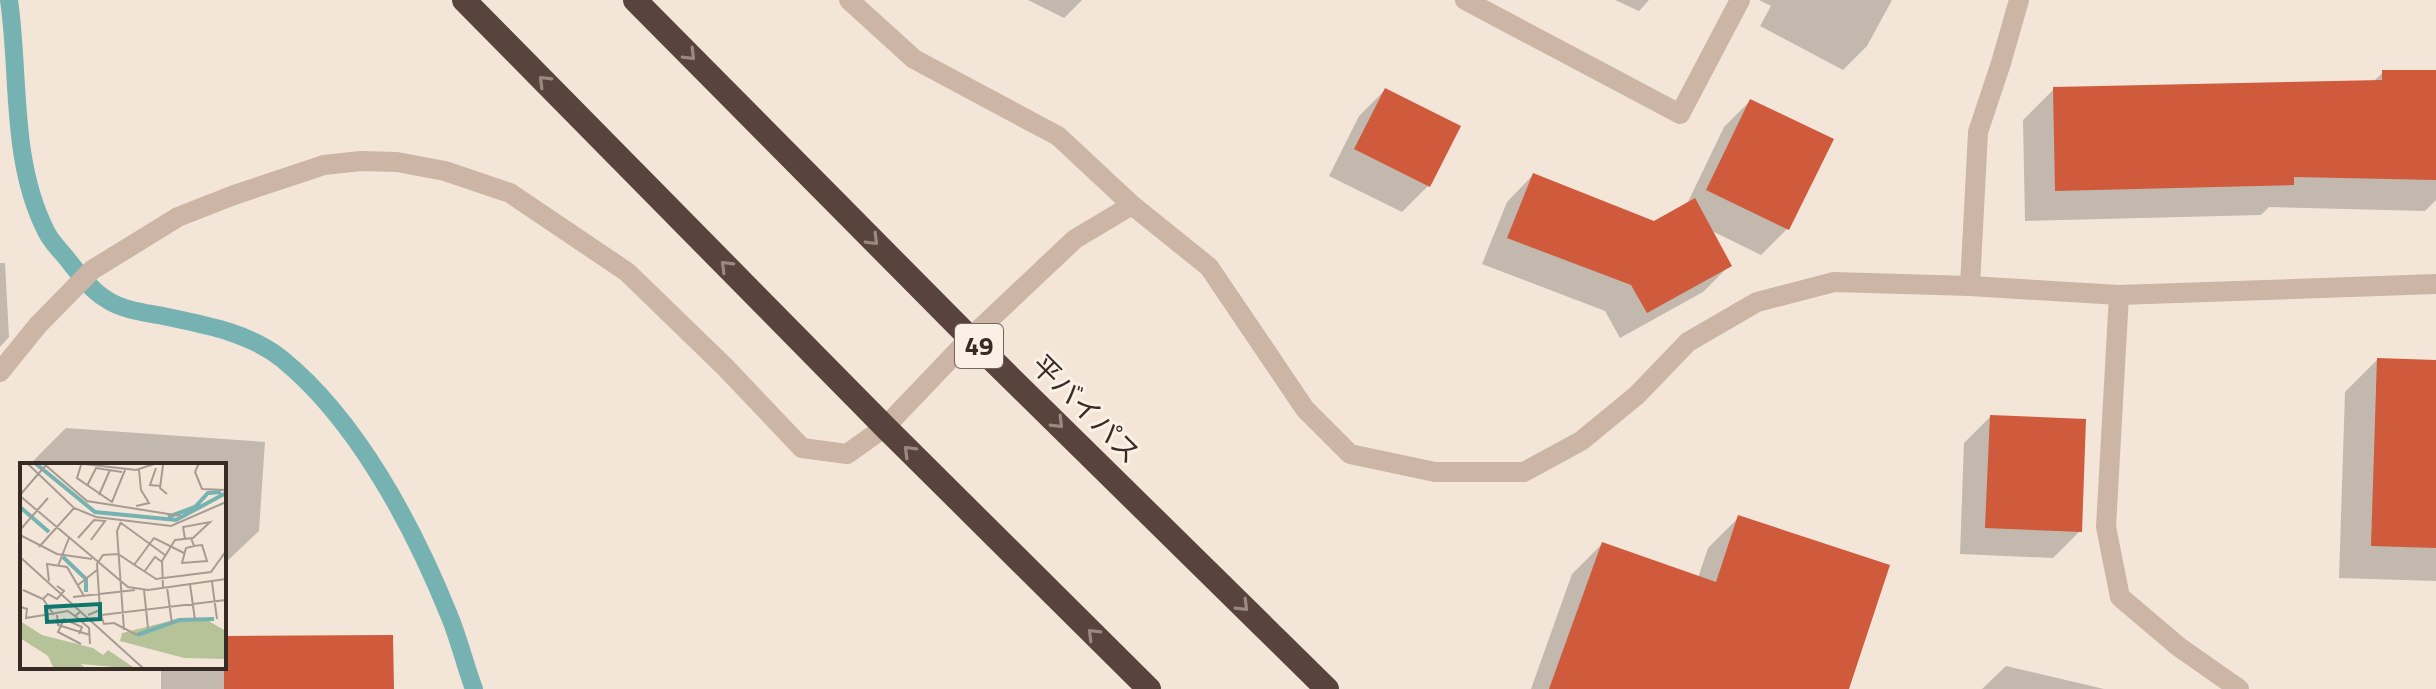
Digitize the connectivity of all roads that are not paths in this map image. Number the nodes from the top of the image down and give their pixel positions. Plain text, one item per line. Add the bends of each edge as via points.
1 (464, 0) edge
2 (635, 0) edge
3 (849, 0) edge
4 (1465, 0) edge
5 (1740, 0) edge
6 (2019, 0) edge
7 (1132, 205) junction
8 (2436, 284) edge
9 (1970, 286) junction
10 (2119, 295) junction
11 (970, 338) junction
12 (0, 372) edge
13 (885, 427) junction
14 (1149, 689) edge
15 (1327, 689) edge
16 (2239, 689) edge

13 -> 1 highway
2 -> 11 highway, 平バイパス / 49
3 - 7 street via 914,59 1058,136
4 - 5 street via 1680,114
6 - 9 street via 1978,132
7 - 9 street via 1209,267 1305,409 1350,454 1435,472 1524,472 1581,441 1637,395 1688,342 1757,302 1834,282
7 - 11 street via 1075,239
8 - 10 street
9 - 10 street
10 - 16 street via 2106,527 2120,597
11 - 13 street
11 -> 15 highway, 平バイパス / 49
12 - 13 street via 92,270 178,217 324,165 397,162 445,171 510,193 627,272 802,448 847,454
14 -> 13 highway

